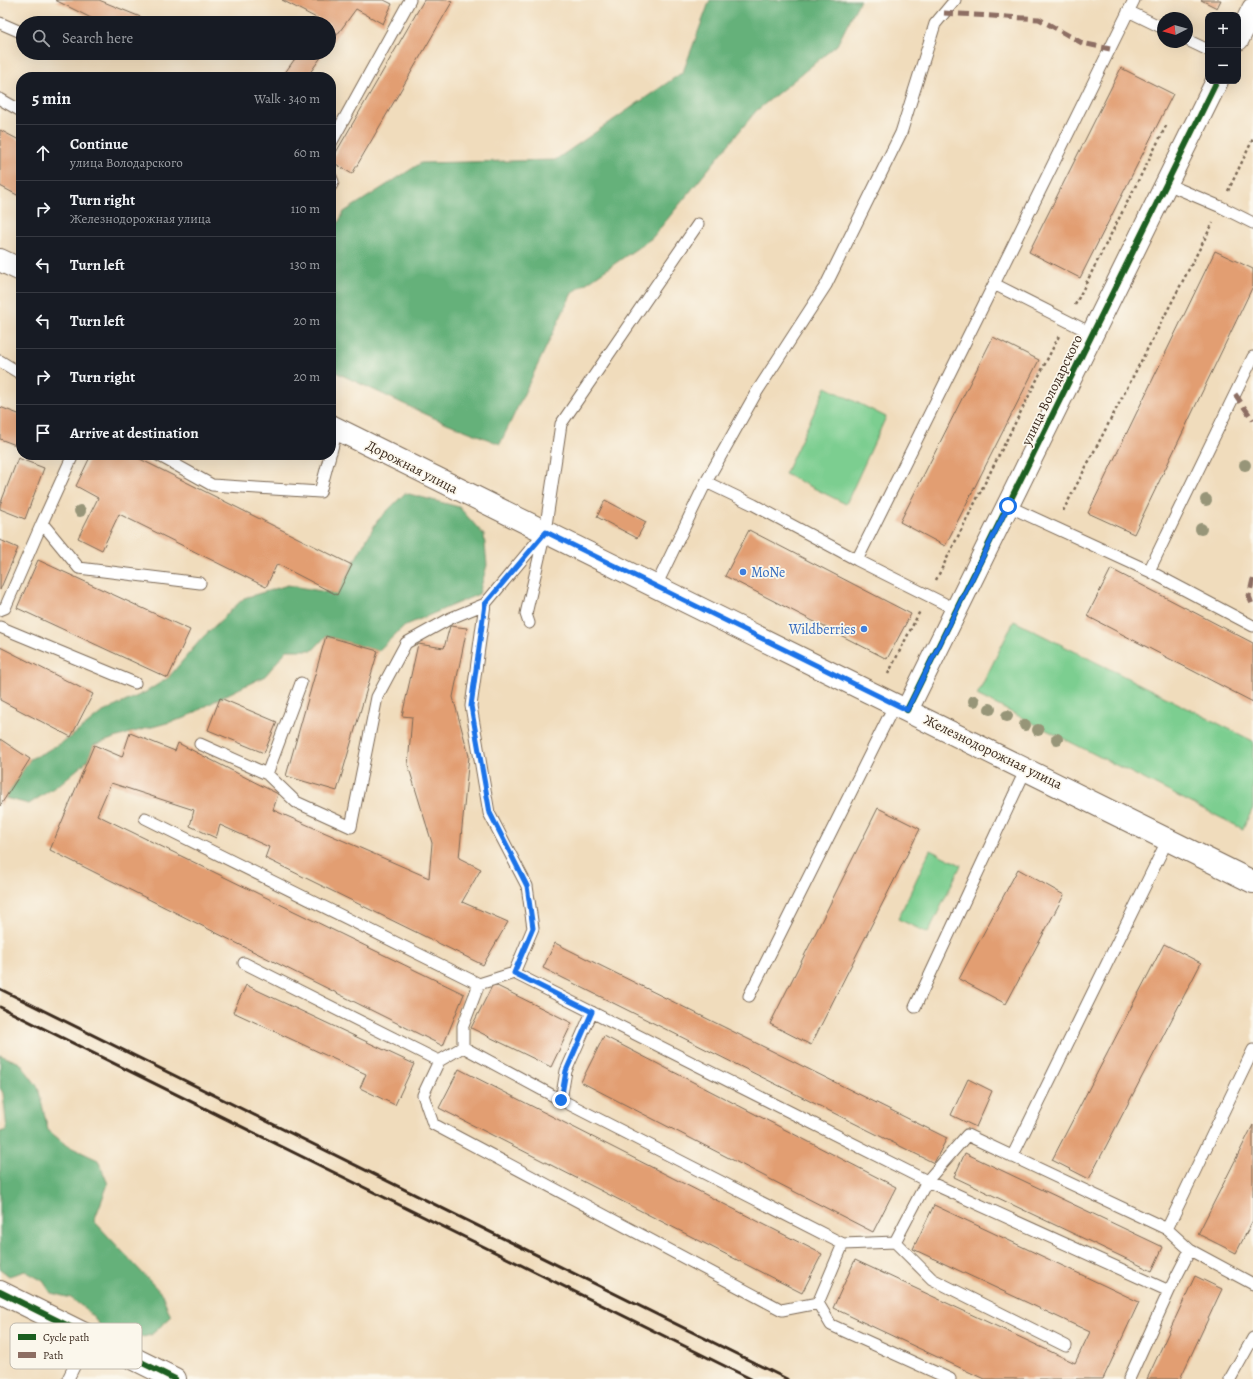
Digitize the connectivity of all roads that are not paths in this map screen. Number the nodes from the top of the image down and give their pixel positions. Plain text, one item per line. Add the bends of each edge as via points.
1 (410, 0) edge
2 (955, 0) edge
3 (1134, 0) edge
4 (1253, 9) edge
5 (1128, 11) junction
6 (0, 23) edge
7 (1157, 25) edge
8 (16, 30) edge
9 (1241, 33) edge
10 (1193, 43) edge
11 (1205, 49) edge
12 (1216, 84) edge
13 (0, 100) edge
14 (16, 108) edge
15 (336, 130) edge
16 (1167, 184) junction
17 (1253, 223) edge
18 (698, 224) dead end
19 (0, 260) edge
20 (16, 268) edge
21 (994, 284) junction
22 (1093, 334) junction
23 (1253, 357) edge
24 (0, 361) edge
25 (16, 371) edge
26 (336, 429) edge
27 (71, 460) edge
28 (167, 460) edge
29 (329, 460) edge
30 (706, 482) junction
31 (1008, 506) junction
32 (494, 508) joint
33 (42, 523) junction
34 (546, 532) junction
35 (857, 560) junction
36 (1150, 570) junction
37 (200, 583) dead end
38 (656, 586) junction
39 (485, 604) junction
40 (0, 610) edge
41 (957, 610) junction
42 (529, 623) dead end
43 (1253, 626) edge
44 (0, 627) edge
45 (135, 682) dead end
46 (301, 682) dead end
47 (901, 707) junction
48 (200, 744) dead end
49 (1026, 769) junction
50 (267, 774) junction
51 (145, 818) dead end
52 (1168, 839) junction
53 (1253, 882) edge
54 (244, 963) dead end
55 (514, 973) junction
56 (479, 984) junction
57 (749, 996) dead end
58 (915, 1007) dead end
59 (592, 1012) junction
60 (463, 1047) junction
61 (1253, 1050) edge
62 (439, 1061) junction
63 (561, 1100) junction
64 (1012, 1157) junction
65 (927, 1181) junction
66 (1167, 1229) junction
67 (895, 1242) junction
68 (843, 1244) junction
69 (1190, 1250) junction
70 (1253, 1284) edge
71 (1169, 1291) junction
72 (0, 1292) edge
73 (818, 1304) junction
74 (63, 1323) edge
75 (1253, 1338) edge
76 (1066, 1346) dead end
77 (142, 1362) edge
78 (73, 1369) edge
79 (68, 1379) edge
80 (175, 1379) edge
81 (950, 1379) edge
82 (1129, 1379) edge
83 (1230, 1379) edge

1 - 15 lane
2 - 30 lane via 935,24 900,133 826,285 756,393
3 - 5 lane
4 - 9 main road
5 - 7 lane
5 - 21 lane
6 - 8 lane
10 - 11 lane
12 - 16 main road, улица Володарского
13 - 14 lane
16 - 17 lane
16 - 22 main road, улица Володарского
18 - 34 lane via 561,424
19 - 20 main road
21 - 22 lane
21 - 35 lane
22 - 31 main road, улица Володарского
23 - 36 lane
24 - 25 lane
26 - 32 main road, Дорожная улица
27 - 33 lane
28 - 29 lane via 212,485 320,492
30 - 35 lane
30 - 38 lane
31 - 36 lane
31 - 41 main road, улица Володарского
32 - 34 main road, Железнодорожная улица
33 - 37 lane via 79,568
33 - 40 lane via 4,608
34 - 38 main road, Железнодорожная улица
34 - 39 lane
34 - 42 lane via 526,614
35 - 41 lane
36 - 43 lane
38 - 47 main road, Железнодорожная улица
39 - 50 lane via 451,618 406,642 377,697 350,827 296,802
39 - 55 lane via 471,706 490,813 527,886 533,928
41 - 47 main road, улица Володарского
44 - 45 lane
46 - 50 lane
47 - 49 main road, Железнодорожная улица
47 - 57 lane
48 - 50 lane
49 - 52 main road, Железнодорожная улица
49 - 58 lane
51 - 56 lane
52 - 53 main road, Железнодорожная улица
52 - 64 lane
54 - 62 lane
55 - 56 lane
55 - 59 lane
56 - 60 lane via 463,1026
59 - 63 lane via 566,1071
59 - 65 lane
60 - 62 lane
60 - 63 lane
61 - 66 lane
62 - 73 lane via 423,1095 433,1124 782,1310
63 - 68 lane
64 - 65 lane via 967,1135
64 - 66 lane
65 - 67 lane
65 - 71 lane
66 - 69 lane
67 - 68 lane
67 - 76 lane via 932,1279
68 - 73 lane
69 - 70 lane
69 - 71 lane
71 - 82 lane
72 - 74 main road
73 - 81 lane via 831,1325
75 - 83 lane
77 - 80 main road
78 - 79 lane

